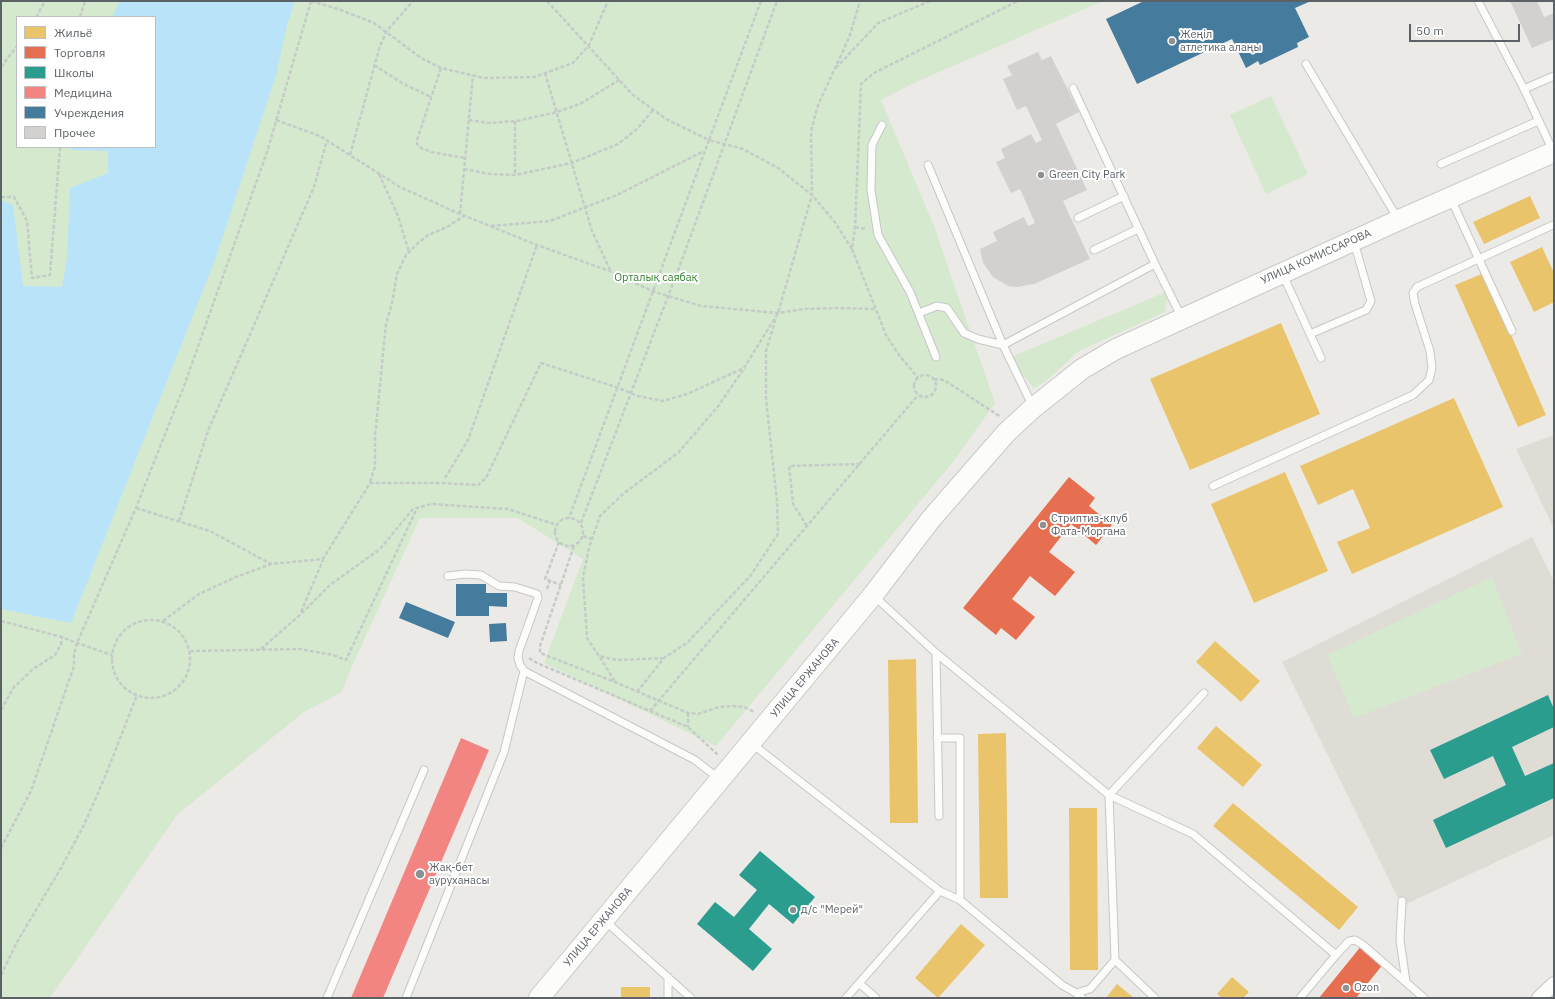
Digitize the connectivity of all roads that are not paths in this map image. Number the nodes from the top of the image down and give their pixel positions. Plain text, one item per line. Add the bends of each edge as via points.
1 (1478, 1) edge
2 (1306, 64) dead end
3 (1554, 76) edge
4 (1073, 88) dead end
5 (1524, 89) junction
6 (1538, 121) junction
7 (882, 125) dead end
8 (1554, 152) edge
9 (1441, 164) dead end
10 (928, 165) dead end
11 (1124, 196) junction
12 (1450, 198) junction
13 (1078, 218) dead end
14 (1399, 220) junction
15 (1553, 225) dead end
16 (1138, 229) junction
17 (1354, 240) junction
18 (1094, 250) dead end
19 (1478, 259) junction
20 (1155, 264) junction
21 (1282, 273) junction
22 (919, 312) junction
23 (1182, 318) junction
24 (1512, 331) dead end
25 (1310, 334) junction
26 (1003, 344) junction
27 (936, 357) dead end
28 (1321, 358) dead end
29 (1082, 369) joint
30 (1033, 408) junction
31 (1213, 486) dead end
32 (448, 576) dead end
33 (873, 595) junction
34 (936, 653) junction
35 (524, 671) junction
36 (1204, 693) dead end
37 (937, 738) junction
38 (751, 743) junction
39 (424, 770) dead end
40 (726, 773) junction
41 (1109, 795) junction
42 (939, 816) dead end
43 (940, 890) junction
44 (960, 900) junction
45 (1402, 901) dead end
46 (604, 920) junction
47 (1336, 955) junction
48 (1115, 960) junction
49 (668, 977) junction
50 (1406, 982) junction
51 (860, 984) junction
52 (1554, 984) edge
53 (1076, 992) junction
54 (327, 998) edge
55 (406, 998) edge
56 (539, 998) edge
57 (668, 998) edge
58 (691, 998) edge
59 (846, 998) edge
60 (876, 998) edge
61 (1082, 998) edge
62 (1155, 998) edge
63 (1300, 998) edge
64 (1424, 998) edge
65 (1539, 998) edge

1 - 5 lane
2 - 14 lane
3 - 5 lane
4 - 11 lane
5 - 6 lane
6 - 8 lane
6 - 9 lane
7 - 22 lane via 872,145 871,190 878,235
8 - 12 street, УЛИЦА КОМИССАРОВА
10 - 26 lane
11 - 13 lane
11 - 16 lane
12 - 14 street, УЛИЦА КОМИССАРОВА
12 - 19 lane
14 - 17 street, УЛИЦА КОМИССАРОВА
15 - 19 lane
16 - 18 lane
16 - 20 lane
17 - 21 street, УЛИЦА КОМИССАРОВА
17 - 25 lane via 1371,301 1366,310
19 - 24 lane
19 - 31 lane via 1417,287 1413,293 1430,351 1432,368 1429,380 1413,395
20 - 23 lane
20 - 26 lane
21 - 23 street, УЛИЦА КОМИССАРОВА
21 - 25 lane
22 - 26 lane via 937,306 947,308 964,333
22 - 27 lane
23 - 29 street, УЛИЦА КОМИССАРОВА via 1116,349
25 - 28 lane
26 - 30 lane
29 - 30 street, УЛИЦА ЕРЖАНОВА
30 - 33 street, УЛИЦА ЕРЖАНОВА via 978,464
32 - 35 lane via 481,575 499,586 515,587 537,594 538,598 519,650 518,658
33 - 34 lane
33 - 38 street, УЛИЦА ЕРЖАНОВА
34 - 37 lane
34 - 41 lane
35 - 40 lane via 695,760
35 - 55 lane via 504,752
36 - 41 lane
37 - 42 lane
37 - 44 lane via 960,738
38 - 40 street, УЛИЦА ЕРЖАНОВА
38 - 43 lane
39 - 54 lane
40 - 46 street, УЛИЦА ЕРЖАНОВА
41 - 47 lane via 1193,834
41 - 48 lane
43 - 44 lane
43 - 51 lane
44 - 53 lane via 1062,985
45 - 50 lane via 1400,940
46 - 49 lane
46 - 56 street, УЛИЦА ЕРЖАНОВА
47 - 50 lane via 1348,941 1355,940
47 - 63 lane
48 - 53 lane via 1090,989
48 - 62 lane
49 - 57 lane
49 - 58 lane
50 - 64 lane
51 - 59 lane
51 - 60 lane
52 - 65 street
53 - 61 lane

